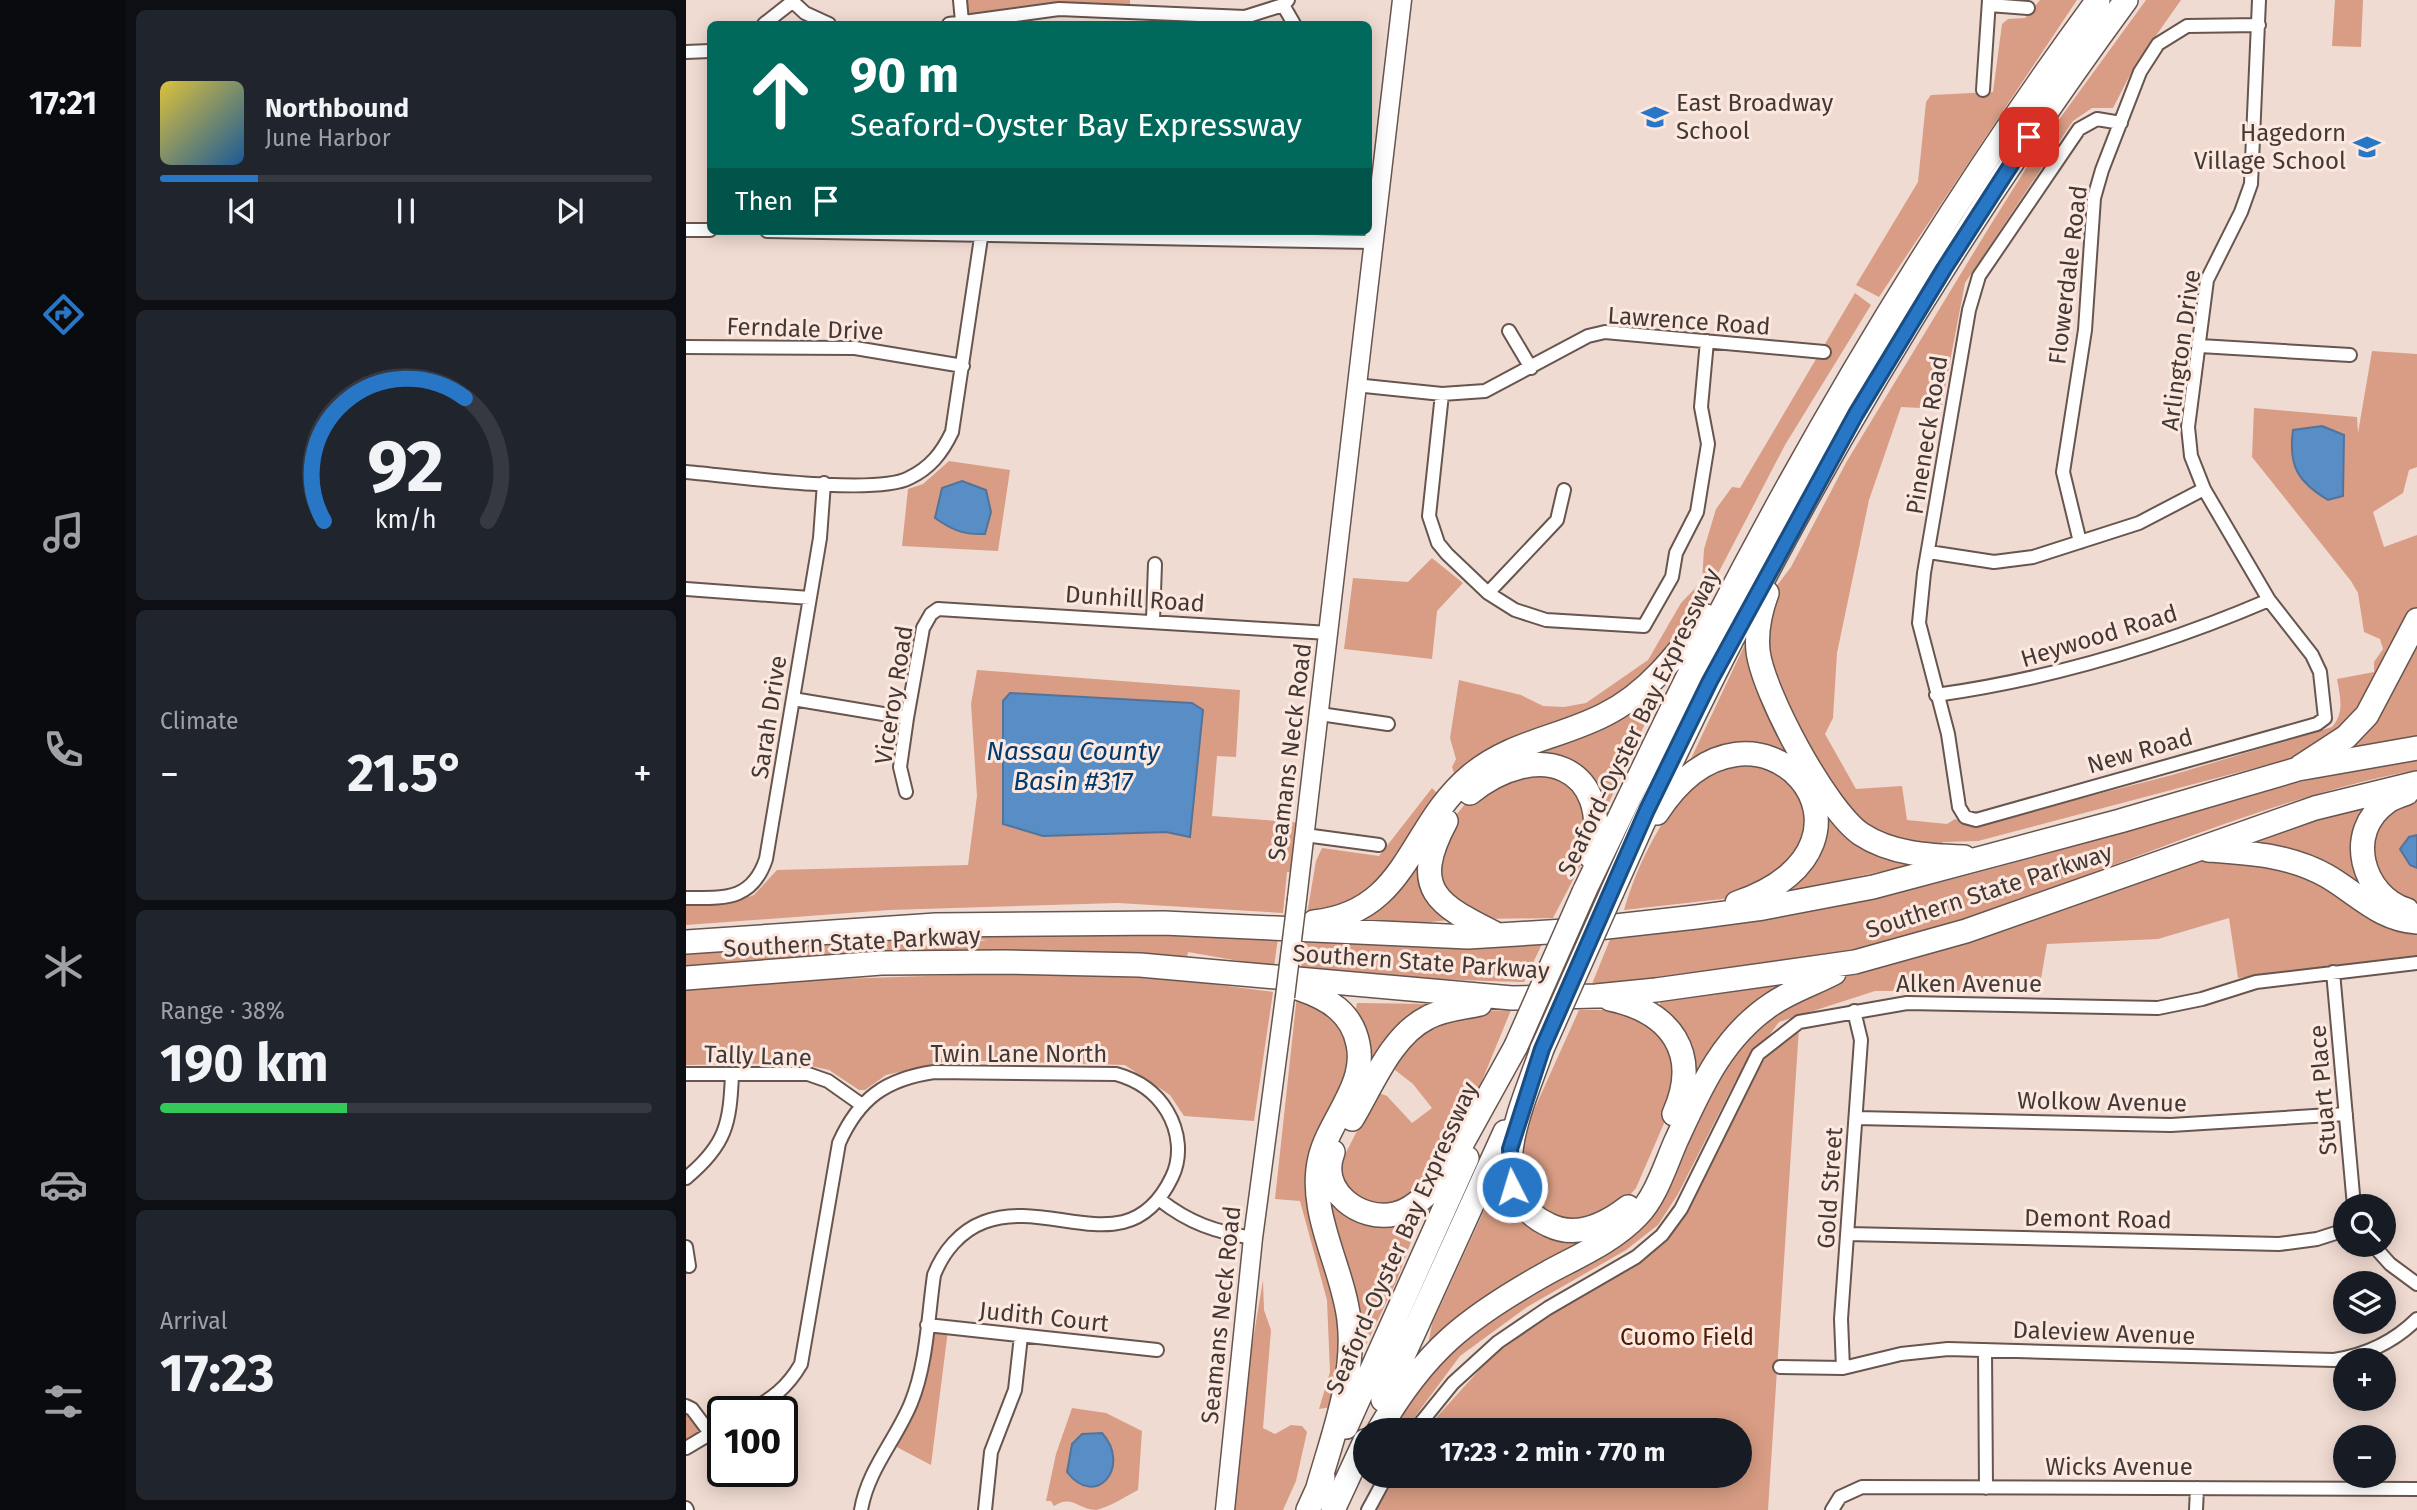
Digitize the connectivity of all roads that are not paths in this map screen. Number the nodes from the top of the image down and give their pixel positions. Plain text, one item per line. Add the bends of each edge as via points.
1 (960, 0) edge
2 (1402, 0) edge
3 (2098, 0) edge
4 (2126, 0) edge
5 (2259, 0) edge
6 (791, 1) edge
7 (1989, 2) edge
8 (1285, 3) edge
9 (2028, 8) dead end
10 (1109, 18) edge
11 (768, 21) edge
12 (824, 21) edge
13 (956, 21) edge
14 (971, 21) edge
15 (1293, 21) edge
16 (2259, 25) junction
17 (707, 51) edge
18 (686, 52) edge
19 (1983, 90) dead end
20 (2120, 122) junction
21 (686, 230) edge
22 (707, 230) edge
23 (982, 235) edge
24 (1133, 235) edge
25 (1372, 242) junction
26 (1509, 331) dead end
27 (1707, 341) junction
28 (2200, 346) junction
29 (686, 348) edge
30 (1824, 352) dead end
31 (2350, 355) dead end
32 (963, 366) junction
33 (1531, 368) junction
34 (1355, 385) junction
35 (1442, 394) junction
36 (686, 472) edge
37 (824, 483) junction
38 (2204, 489) junction
39 (1564, 490) dead end
40 (2080, 542) junction
41 (1782, 549) junction
42 (1929, 552) junction
43 (1750, 557) junction
44 (1155, 564) dead end
45 (686, 589) edge
46 (1488, 593) junction
47 (810, 598) junction
48 (2269, 600) junction
49 (938, 609) joint
50 (1153, 620) junction
51 (2417, 620) edge
52 (1329, 634) junction
53 (1936, 695) junction
54 (793, 699) junction
55 (1320, 714) junction
56 (907, 718) junction
57 (2325, 718) joint
58 (1388, 724) dead end
59 (2417, 748) edge
60 (2298, 769) junction
61 (2417, 783) edge
62 (2417, 789) edge
63 (906, 792) dead end
64 (1965, 817) joint
65 (1305, 835) junction
66 (1379, 845) dead end
67 (2198, 849) junction
68 (1988, 857) junction
69 (1625, 863) junction
70 (1584, 892) junction
71 (686, 898) edge
72 (2417, 913) edge
73 (1696, 917) junction
74 (2417, 922) edge
75 (1236, 926) junction
76 (1499, 936) junction
77 (686, 942) edge
78 (1855, 962) junction
79 (2417, 963) edge
80 (2333, 972) junction
81 (686, 978) edge
82 (1264, 978) junction
83 (1596, 996) junction
84 (1512, 998) junction
85 (1854, 1011) junction
86 (1516, 1046) junction
87 (1542, 1049) junction
88 (686, 1074) edge
89 (732, 1074) junction
90 (862, 1105) junction
91 (2346, 1114) junction
92 (1857, 1118) junction
93 (686, 1178) edge
94 (2353, 1194) edge
95 (1160, 1200) junction
96 (1848, 1234) junction
97 (2333, 1234) edge
98 (1253, 1238) junction
99 (686, 1247) edge
100 (2385, 1257) edge
101 (688, 1266) dead end
102 (2417, 1284) edge
103 (2417, 1319) edge
104 (926, 1325) junction
105 (1021, 1336) junction
106 (1157, 1350) dead end
107 (1985, 1350) junction
108 (1780, 1367) dead end
109 (1843, 1368) junction
110 (771, 1396) edge
111 (686, 1406) edge
112 (1375, 1418) edge
113 (1387, 1418) edge
114 (1425, 1418) edge
115 (707, 1429) edge
116 (707, 1435) edge
117 (686, 1448) edge
118 (1353, 1459) edge
119 (1353, 1468) edge
120 (1380, 1488) edge
121 (1986, 1488) junction
122 (2197, 1488) junction
123 (2417, 1489) edge
124 (1324, 1503) edge
125 (861, 1510) edge
126 (985, 1510) edge
127 (1225, 1510) edge
128 (1368, 1510) edge
129 (1832, 1510) edge
130 (2196, 1510) edge

1 - 13 street
2 - 25 main road, Seamans Neck Road
3 - 43 highway, Seaford-Oyster Bay Expressway via 2008,127 1910,280
4 - 41 highway, Seaford-Oyster Bay Expressway via 1944,269 1856,414
5 - 16 street, Arlington Drive
6 - 11 street
6 - 12 street
7 - 9 street
7 - 19 street
8 - 10 street via 1245,18
8 - 15 street
10 - 14 street via 1059,9
16 - 20 street, Flowerdale Road via 2187,26 2168,35 2147,59
16 - 28 street, Arlington Drive via 2251,184 2207,280
17 - 18 street
20 - 40 street, Flowerdale Road via 2094,198 2085,330 2064,453 2065,491
20 - 42 street, Pineneck Road via 2097,119 2078,129 1979,276 1969,310
21 - 22 street
23 - 32 street
24 - 25 street
25 - 34 main road, Seamans Neck Road
26 - 33 street
27 - 30 street, Lawrence Road
27 - 33 street, Lawrence Road via 1605,332 1588,336
27 - 46 street via 1700,407 1708,444 1697,512 1676,553 1672,578 1644,626 1546,620 1515,610
28 - 31 street
28 - 38 street, Arlington Drive via 2188,427 2191,456
29 - 32 street, Ferndale Drive via 855,348
32 - 37 street via 952,432 930,465 909,479 886,486
33 - 35 street, Lawrence Road via 1485,391
34 - 35 street, Lawrence Road
34 - 52 main road, Seamans Neck Road
35 - 46 street via 1430,526 1447,554
36 - 37 street
37 - 47 street, Sarah Drive
38 - 40 street via 2139,523
38 - 48 street, Arlington Drive
39 - 46 street via 1557,520
40 - 42 street via 2008,562
41 - 68 highway via 1761,612 1761,663 1773,697 1832,805 1854,829 1883,845 1911,852
41 - 69 highway, Seaford-Oyster Bay Expressway via 1710,681
42 - 53 street, Pineneck Road via 1919,623
43 - 70 highway, Seaford-Oyster Bay Expressway
43 - 75 highway via 1687,642 1626,702 1582,724 1509,750 1468,777 1429,824 1396,877 1363,908 1338,919
44 - 50 street
45 - 47 street
47 - 54 street, Sarah Drive
48 - 53 street, Heywood Road via 2211,625 2054,672 2007,685
48 - 57 street, Arlington Drive via 2312,655 2320,672
49 - 50 street, Dunhill Road
49 - 56 street, Viceroy Road via 923,628
50 - 52 street, Dunhill Road
51 - 60 highway via 2367,715 2346,737
52 - 55 main road, Seamans Neck Road
53 - 64 street, Pineneck Road via 1948,734 1959,807
54 - 56 street
54 - 71 street, Sarah Drive via 762,872 742,892
55 - 58 street
55 - 65 main road, Seamans Neck Road
56 - 63 street, Viceroy Road via 900,767
57 - 64 street, New Road via 2317,724 1976,820
59 - 60 highway, Southern State Parkway
60 - 68 highway, Southern State Parkway
61 - 67 highway, Southern State Parkway via 2315,808
62 - 72 highway via 2387,802 2376,814 2368,826 2362,854 2374,888 2397,907
65 - 66 street
65 - 98 main road, Seamans Neck Road, bridge
67 - 74 highway via 2269,854 2302,864 2379,912
67 - 78 highway, Southern State Parkway via 1966,931
68 - 73 highway, Southern State Parkway via 1820,898
69 - 73 highway via 1673,790 1708,764 1730,755 1756,753 1792,769 1815,808 1815,838 1804,862 1763,893
69 - 87 highway, Seaford-Oyster Bay Expressway, bridge
70 - 76 highway via 1598,819 1588,788 1556,766 1529,765 1502,772 1460,801 1435,841 1430,866 1442,903
70 - 86 highway, Seaford-Oyster Bay Expressway, bridge
73 - 76 highway, Southern State Parkway
75 - 76 highway, Southern State Parkway via 1403,936
75 - 77 highway, Southern State Parkway via 936,925
78 - 83 highway, Southern State Parkway
78 - 113 highway via 1797,989 1748,1023 1703,1082 1638,1215 1608,1239 1498,1300 1466,1323 1430,1356
79 - 80 street, Alken Avenue
80 - 85 street, Alken Avenue via 2256,982 2158,1008 1907,1003
80 - 91 street, Stuart Place
81 - 82 highway, Southern State Parkway via 881,963 1005,962 1140,965
82 - 84 highway, Southern State Parkway
82 - 124 highway via 1331,1001 1351,1022 1359,1049 1353,1088 1320,1159 1320,1206 1344,1294 1350,1347
83 - 84 highway, Southern State Parkway
83 - 87 highway via 1629,1003 1658,1019 1678,1041 1685,1071 1679,1102 1639,1191 1627,1207 1595,1227 1571,1230 1543,1223 1520,1204 1512,1187 1510,1149
84 - 86 highway via 1438,1012 1403,1036 1332,1156 1331,1177 1339,1194 1358,1211 1381,1216 1398,1213 1425,1195 1448,1169
85 - 92 street, Gold Street via 1861,1040
85 - 114 street, Alken Avenue via 1799,1022 1758,1054 1681,1209 1661,1235 1636,1257 1498,1342 1453,1383
86 - 124 highway, Seaford-Oyster Bay Expressway
87 - 112 highway, Seaford-Oyster Bay Expressway
88 - 89 street, Tally Lane
89 - 90 street, Tally Lane via 808,1074 835,1085
89 - 93 street via 731,1111 724,1137
90 - 95 street, Twin Lane North via 889,1084 934,1072 1094,1073 1133,1079 1160,1101 1177,1133 1176,1169
90 - 110 street, Twin Lane North via 839,1143 801,1364 789,1384
91 - 92 street, Wolkow Avenue via 2171,1125
91 - 94 street, Stuart Place
92 - 96 street, Gold Street
95 - 98 street via 1219,1233
95 - 104 street via 1147,1212 1120,1224 1016,1217 983,1222 955,1241 941,1258
96 - 97 street, Demont Road via 2279,1244
96 - 109 street, Gold Street via 1841,1319
98 - 127 main road, Seamans Neck Road
99 - 101 street
100 - 102 street
103 - 107 street, Daleview Avenue via 2394,1339 2371,1350 2322,1361
104 - 105 street, Judith Court
104 - 125 street via 917,1387 865,1490
105 - 106 street, Judith Court
105 - 126 street via 1015,1390 992,1452
107 - 109 street, Daleview Avenue via 1916,1351
107 - 121 street
108 - 109 street, Daleview Avenue
111 - 115 street
116 - 117 street
118 - 124 highway
119 - 124 highway
120 - 128 street
121 - 122 street, Wicks Avenue
121 - 129 street, Wicks Avenue via 1862,1488 1840,1497
122 - 123 street, Wicks Avenue
122 - 130 street

